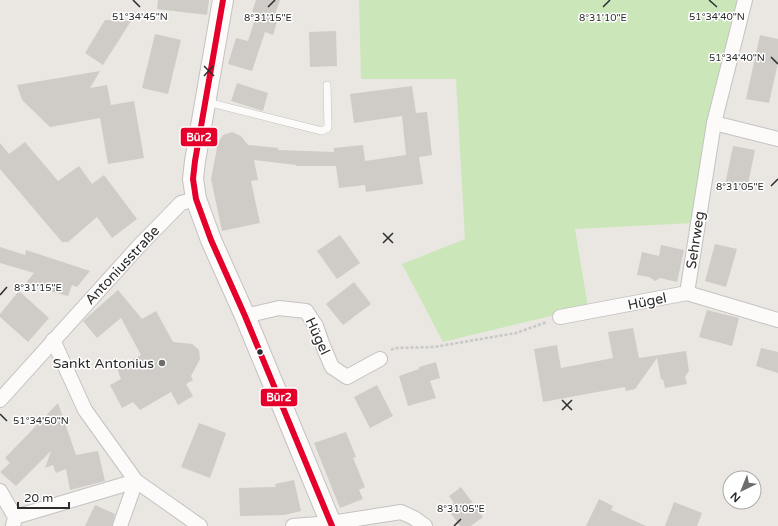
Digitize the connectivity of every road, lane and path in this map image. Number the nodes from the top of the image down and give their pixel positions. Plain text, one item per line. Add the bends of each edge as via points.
1 (223, 0) edge
2 (745, 0) edge
3 (327, 85) dead end
4 (205, 101) junction
5 (714, 123) junction
6 (778, 139) edge
7 (196, 199) junction
8 (687, 293) junction
9 (245, 316) junction
10 (560, 317) joint
11 (778, 320) edge
12 (53, 340) junction
13 (380, 358) joint
14 (0, 400) edge
15 (136, 481) junction
16 (0, 491) edge
17 (14, 521) edge
18 (332, 524) edge
19 (120, 526) edge
20 (200, 526) edge
21 (293, 526) edge
22 (425, 526) edge

1 - 4 street
2 - 5 street, Sehrweg
3 - 4 lane via 328,128 322,131
4 - 7 street via 194,167
5 - 6 street
5 - 8 street, Sehrweg
7 - 9 street via 211,240
7 - 12 street, Antoniusstraße via 181,203
8 - 10 street, Hügel
8 - 11 street
9 - 13 street, Hügel via 280,308 306,311 316,326 332,367 347,377
9 - 18 street
10 - 13 path via 516,333 434,347 395,348
12 - 14 street, Antoniusstraße
12 - 15 street via 85,410
15 - 17 street
15 - 19 street
15 - 20 street
16 - 17 street
18 - 21 street
18 - 22 street via 401,512

